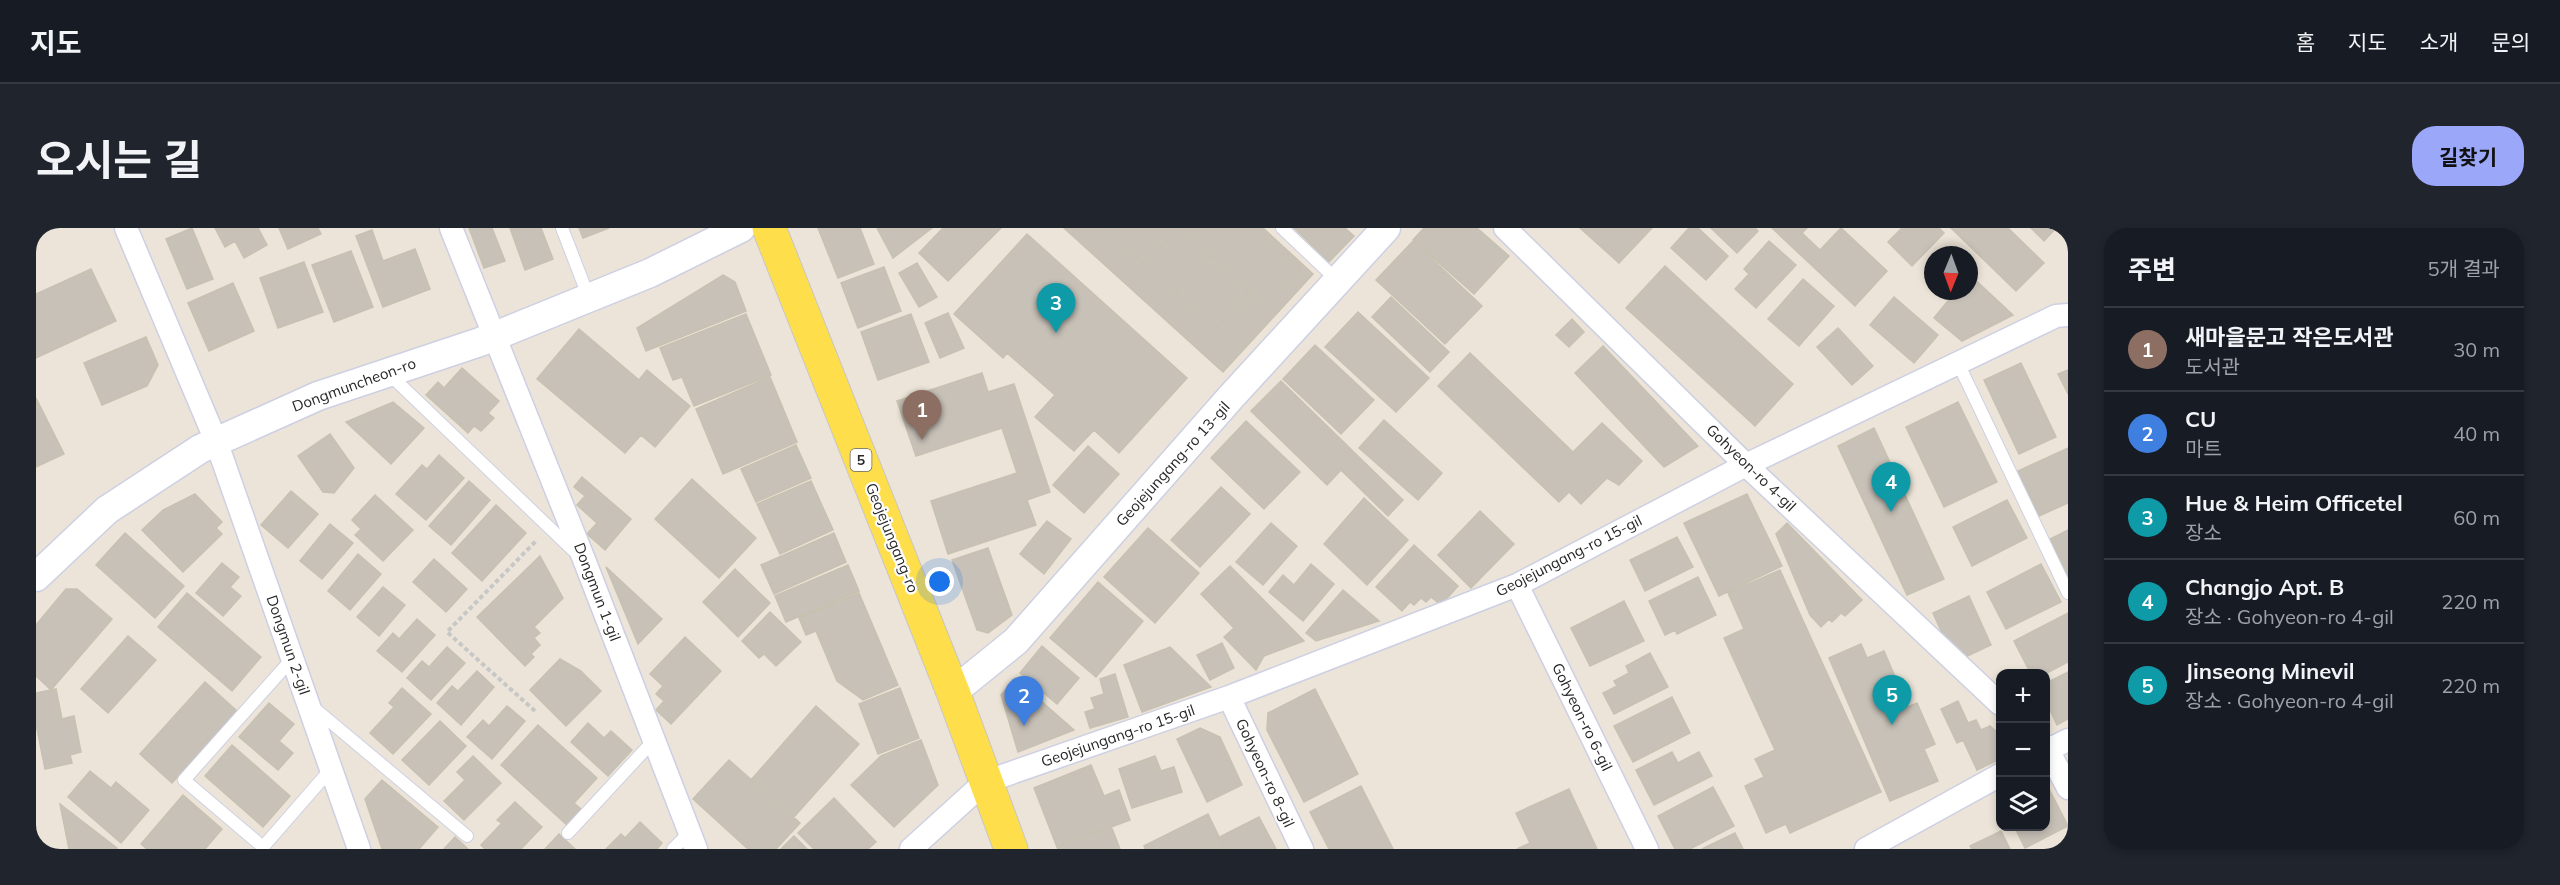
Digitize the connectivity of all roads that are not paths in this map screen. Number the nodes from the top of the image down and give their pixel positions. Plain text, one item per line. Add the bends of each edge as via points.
1 (126, 228) edge
2 (451, 228) edge
3 (562, 228) edge
4 (741, 228) edge
5 (769, 228) edge
6 (1282, 228) edge
7 (1386, 228) edge
8 (1505, 228) edge
9 (1339, 282) junction
10 (588, 298) junction
11 (2068, 315) edge
12 (495, 336) junction
13 (1958, 363) junction
14 (387, 373) junction
15 (216, 441) junction
16 (1746, 465) junction
17 (585, 562) junction
18 (36, 577) edge
19 (1517, 585) junction
20 (2068, 593) edge
21 (292, 659) junction
22 (953, 692) junction
23 (1229, 697) junction
24 (1996, 699) edge
25 (308, 702) junction
26 (655, 739) junction
27 (2052, 746) edge
28 (331, 769) junction
29 (1997, 777) edge
30 (985, 782) junction
31 (2068, 788) edge
32 (568, 833) dead end
33 (467, 836) dead end
34 (693, 840) edge
35 (359, 849) edge
36 (673, 849) edge
37 (911, 849) edge
38 (1011, 849) edge
39 (1302, 849) edge
40 (1647, 849) edge
41 (1866, 849) edge

1 - 15 street
2 - 12 street
3 - 10 lane
4 - 10 street, Dongmuncheon-ro via 650,273
5 - 22 main road, Geojejungang-ro / 5
6 - 9 lane
7 - 9 street, Geojejungang-ro 13-gil
8 - 16 street, Gohyeon-ro 4-gil
9 - 22 street, Geojejungang-ro 13-gil via 1016,641
10 - 12 street, Dongmuncheon-ro
11 - 13 street, Geojejungang-ro 15-gil via 2056,316
12 - 14 street, Dongmuncheon-ro
12 - 17 street, Dongmun 1-gil
13 - 16 street, Geojejungang-ro 15-gil
13 - 20 lane
14 - 15 street, Dongmuncheon-ro via 318,396
14 - 17 lane
15 - 18 street, Dongmuncheon-ro via 107,510
15 - 21 street, Dongmun 2-gil
16 - 19 street, Geojejungang-ro 15-gil
16 - 24 street, Gohyeon-ro 4-gil
17 - 26 street, Dongmun 1-gil
19 - 23 street, Geojejungang-ro 15-gil
19 - 40 street, Gohyeon-ro 6-gil
21 - 25 street, Dongmun 2-gil
21 - 28 lane via 184,780 263,847
22 - 30 main road, Geojejungang-ro / 5
23 - 30 street, Geojejungang-ro 15-gil
23 - 39 street, Gohyeon-ro 8-gil
25 - 28 street, Dongmun 2-gil
25 - 33 lane
26 - 32 lane
26 - 34 street, Dongmun 1-gil
27 - 31 street
28 - 35 street, Dongmun 2-gil
29 - 41 street
30 - 37 street
30 - 38 main road, Geojejungang-ro / 5
34 - 36 lane

